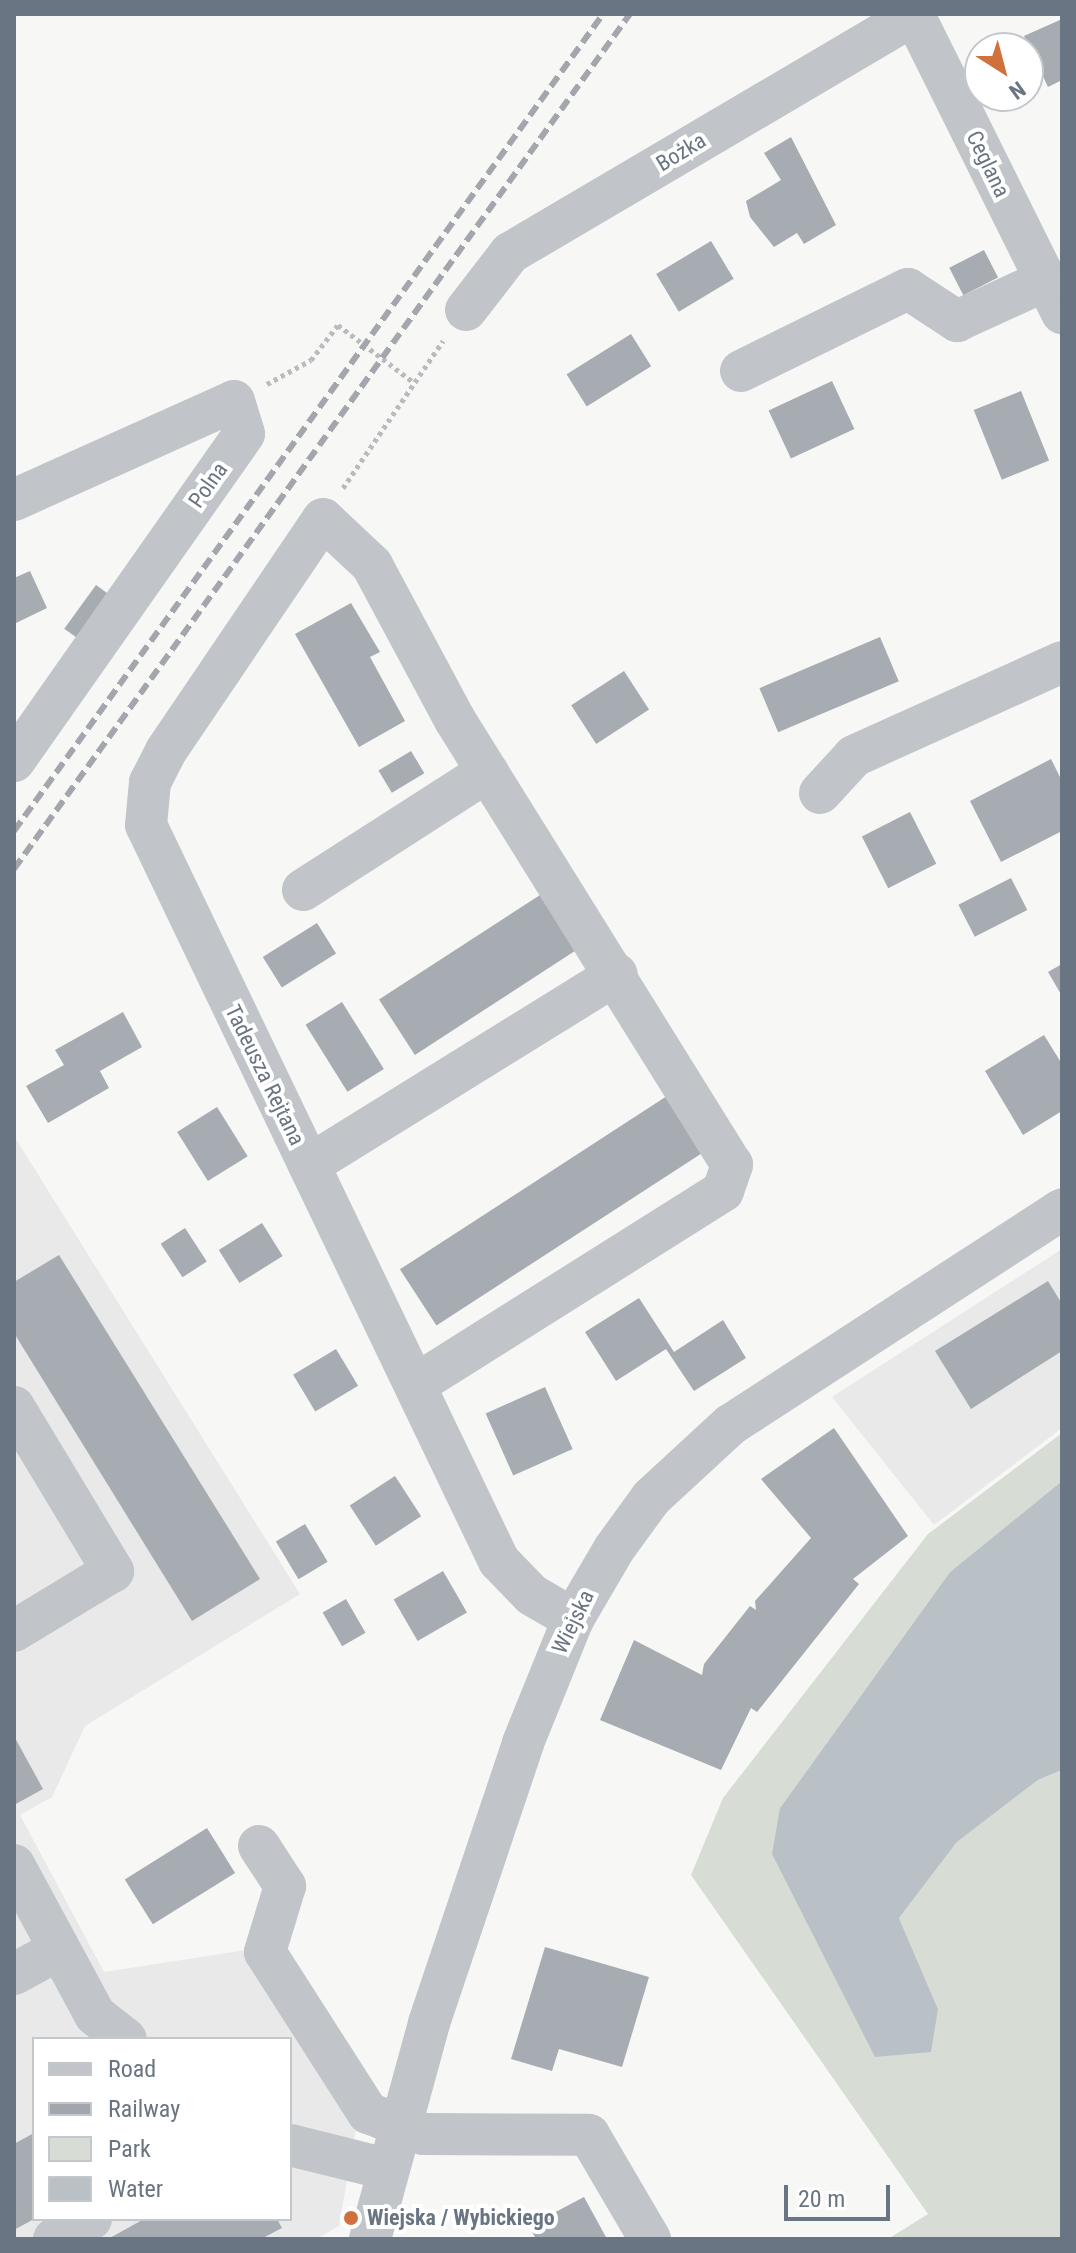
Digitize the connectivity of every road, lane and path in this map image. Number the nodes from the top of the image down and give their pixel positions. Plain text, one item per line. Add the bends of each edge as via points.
1 (914, 14) edge
2 (1054, 296) edge
3 (466, 310) joint
4 (741, 371) dead end
5 (413, 382) junction
6 (234, 401) junction
7 (14, 500) edge
8 (323, 519) junction
9 (1062, 662) edge
10 (14, 761) edge
11 (487, 772) junction
12 (820, 793) dead end
13 (303, 890) dead end
14 (617, 974) junction
15 (309, 1165) junction
16 (1062, 1209) edge
17 (415, 1385) junction
18 (14, 1407) edge
19 (573, 1619) junction
20 (15, 1628) edge
21 (259, 1846) dead end
22 (14, 1865) edge
23 (58, 1950) junction
24 (14, 1974) edge
25 (123, 2037) edge
26 (397, 2126) junction
27 (292, 2145) edge
28 (387, 2169) junction
29 (87, 2221) edge
30 (54, 2239) edge
31 (370, 2239) edge
32 (650, 2239) edge

1 - 2 street, Ceglana
1 - 3 street, Bożka via 510,253
2 - 4 street via 957,321 908,289
3 - 5 path
5 - 6 path via 338,325 311,360
5 - 8 path
6 - 7 street
6 - 10 street, Polna via 244,434
8 - 11 street via 372,565
8 - 15 street, Tadeusza Rejtana via 166,751 150,782 146,825
9 - 12 street via 854,756
11 - 13 street
11 - 14 street
14 - 15 street
14 - 17 street via 732,1165 723,1191
15 - 17 street, Tadeusza Rejtana
16 - 19 street, Wiejska via 779,1389 689,1458 614,1549
17 - 19 street, Tadeusza Rejtana via 499,1561 532,1595
18 - 20 street via 113,1571
19 - 26 street, Wiejska via 471,1892
21 - 26 street via 285,1886 265,1952 368,2113
22 - 23 street
23 - 24 street
23 - 25 street via 95,2015
26 - 28 street, Wiejska
26 - 32 street via 423,2134 589,2135
27 - 28 street
28 - 31 street, Wiejska
29 - 30 street

